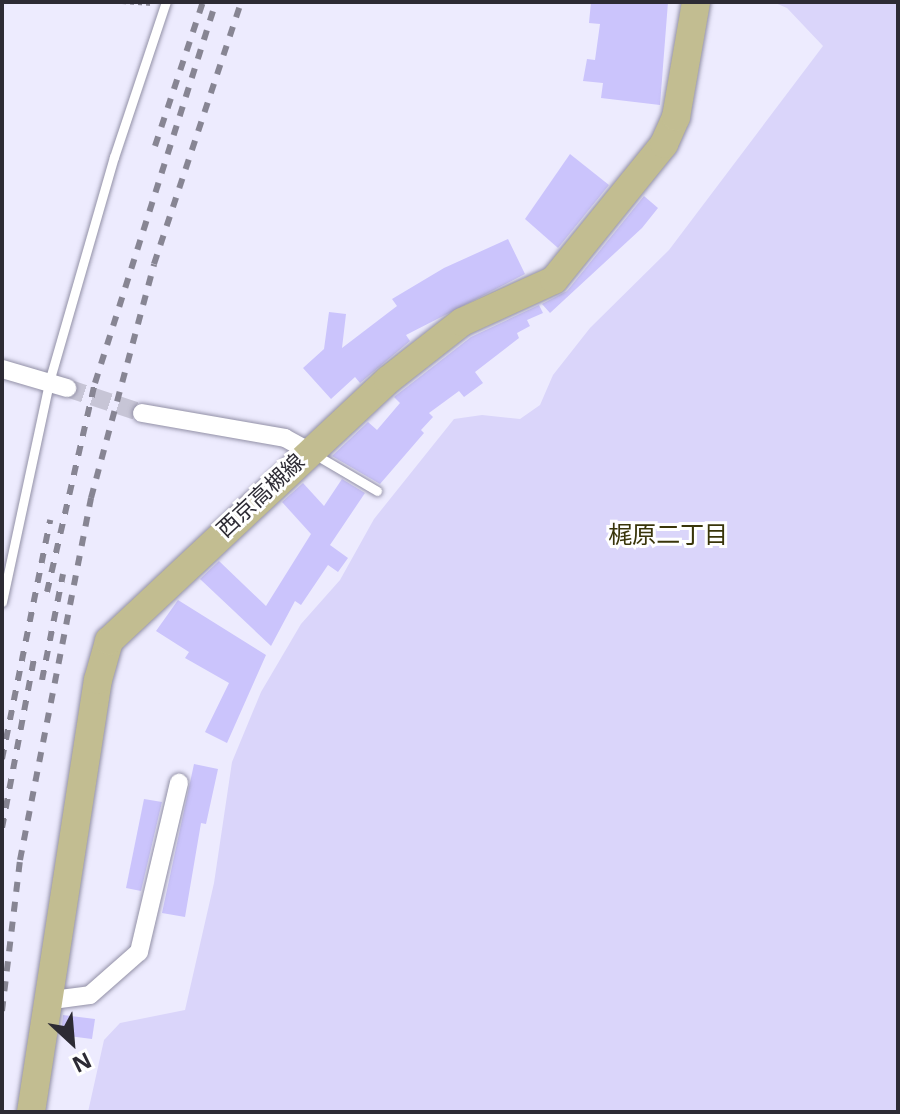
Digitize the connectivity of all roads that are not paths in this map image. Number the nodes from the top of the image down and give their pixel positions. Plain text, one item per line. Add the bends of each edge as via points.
1 (696, 2) edge
2 (166, 3) edge
3 (2, 369) edge
4 (58, 385) junction
5 (142, 413) tunnel mouth
6 (307, 450) junction
7 (377, 491) dead end
8 (2, 602) edge
9 (179, 783) dead end
10 (45, 1001) junction
11 (31, 1112) edge

1 - 6 main road, 西京高槻線 via 676,117 640,180 598,230 554,280 462,322
2 - 4 lane via 114,157
3 - 4 street
4 - 8 lane
5 - 6 street via 285,438
6 - 7 lane
6 - 10 main road, 西京高槻線 via 109,641 98,680
9 - 10 street via 139,952 90,995
10 - 11 main road, 西京高槻線

